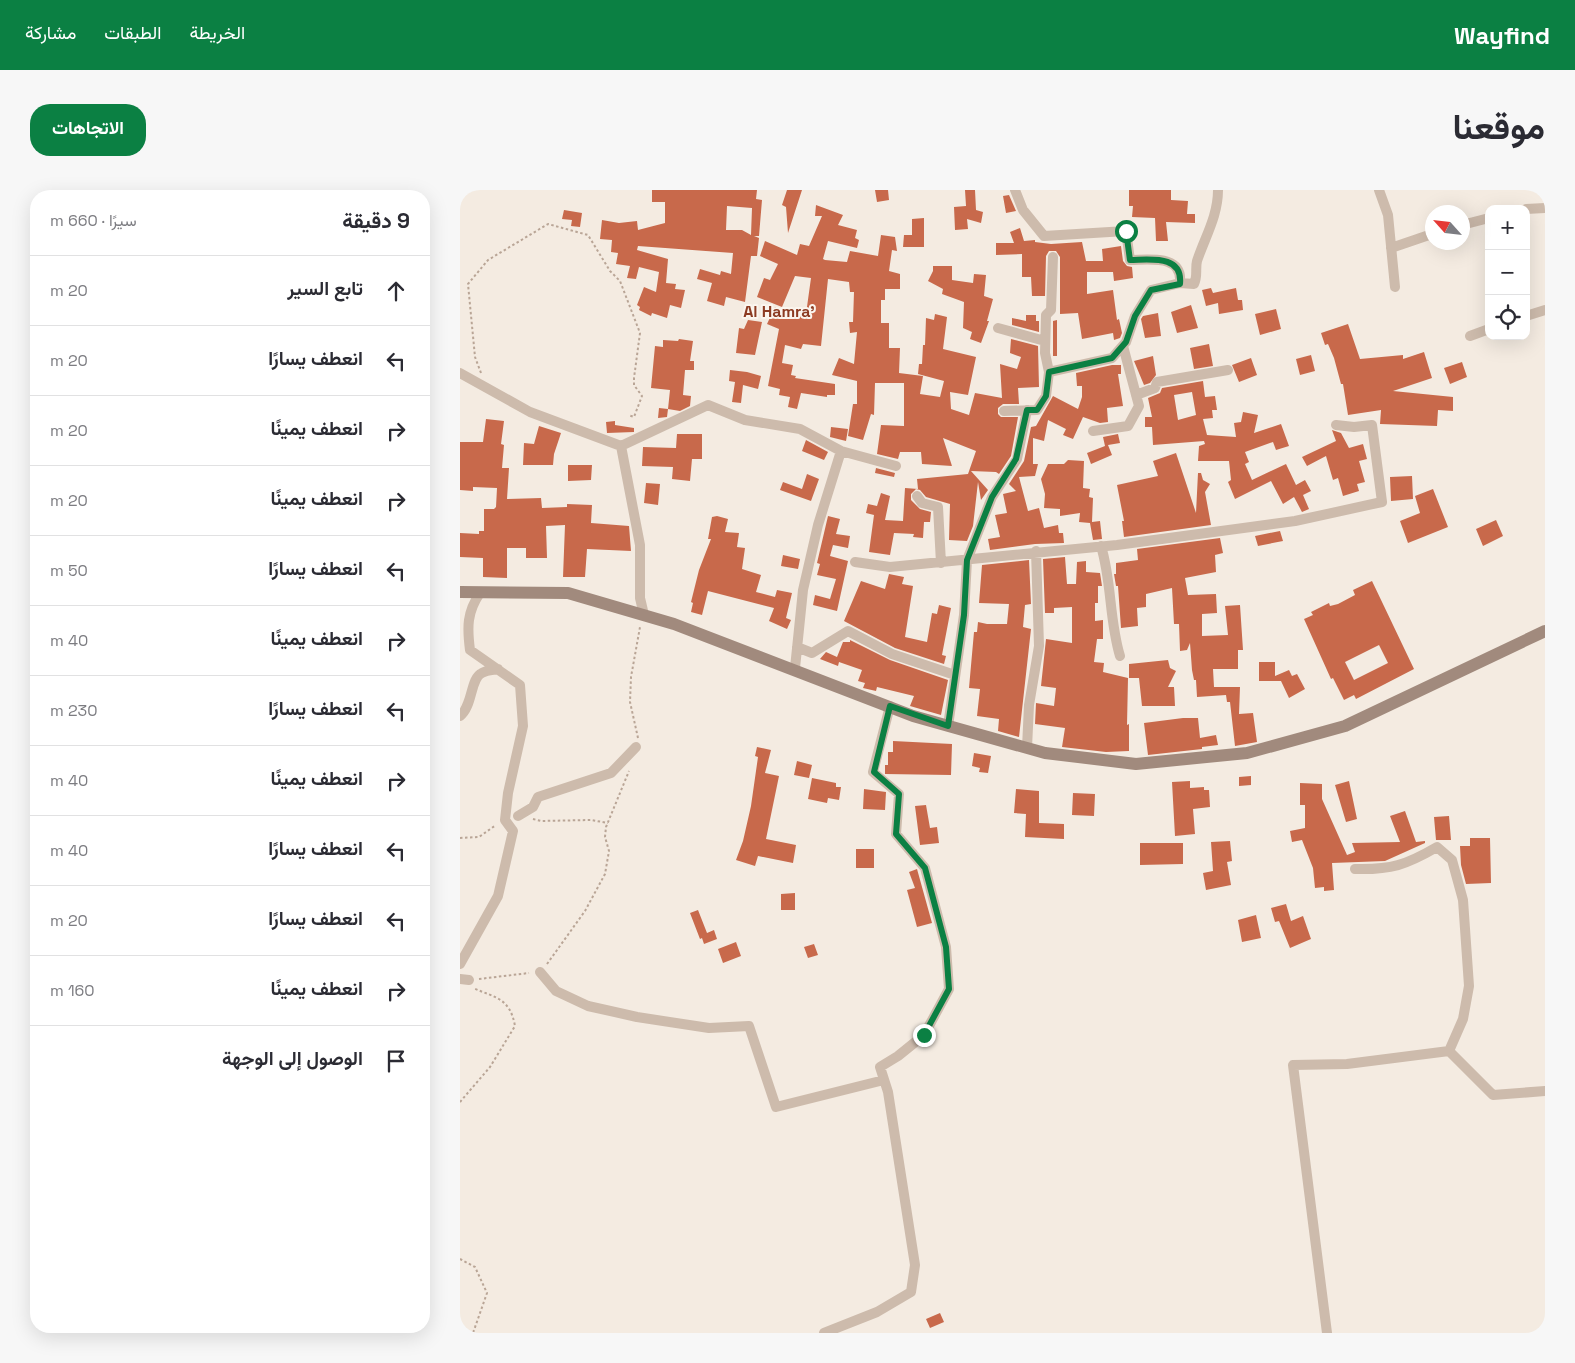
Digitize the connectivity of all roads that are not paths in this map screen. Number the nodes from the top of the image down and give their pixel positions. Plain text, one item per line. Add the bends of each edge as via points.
1 (1015, 190) edge
2 (1218, 190) edge
3 (1379, 190) edge
4 (1545, 208) edge
5 (1530, 210) edge
6 (1485, 219) edge
7 (1470, 223) edge
8 (1425, 236) edge
9 (1391, 248) junction
10 (1053, 257) dead end
11 (1180, 284) junction
12 (1395, 287) dead end
13 (1545, 310) edge
14 (1530, 315) edge
15 (998, 328) dead end
16 (1485, 330) edge
17 (1470, 336) dead end
18 (1045, 341) junction
19 (1123, 346) junction
20 (1228, 370) dead end
21 (1049, 372) junction
22 (460, 373) edge
23 (1136, 395) junction
24 (1027, 410) junction
25 (1004, 411) dead end
26 (1336, 425) dead end
27 (1093, 431) dead end
28 (621, 446) junction
29 (841, 452) junction
30 (896, 466) dead end
31 (917, 496) dead end
32 (1101, 546) junction
33 (1036, 551) junction
34 (967, 560) junction
35 (855, 562) dead end
36 (941, 563) junction
37 (460, 592) edge
38 (480, 593) junction
39 (644, 615) junction
40 (1545, 631) edge
41 (797, 647) junction
42 (1120, 656) dead end
43 (795, 668) junction
44 (498, 669) junction
45 (955, 675) junction
46 (890, 706) junction
47 (460, 716) edge
48 (948, 726) junction
49 (636, 747) road end
50 (1026, 748) junction
51 (518, 816) road end
52 (1355, 869) dead end
53 (460, 964) edge
54 (540, 972) road end
55 (1449, 1051) junction
56 (884, 1080) junction
57 (1545, 1091) edge
58 (824, 1333) edge
59 (1327, 1333) edge

1 - 11 street via 1023,210 1044,236 1126,231 1130,260 1170,261 1181,276
2 - 11 street via 1214,221 1196,264 1198,277 1194,284
3 - 9 street via 1388,215
4 - 5 street
6 - 7 street
8 - 9 street
9 - 12 street
10 - 18 street via 1051,310 1046,315
11 - 19 street via 1151,290 1135,316
13 - 14 street
15 - 18 street
16 - 17 street
18 - 21 street
19 - 21 street via 1112,358
19 - 23 street
20 - 23 street via 1157,382 1155,388
21 - 24 street via 1046,396 1037,410
22 - 28 street via 530,412
23 - 27 street via 1139,406 1128,426
24 - 25 street
24 - 34 street via 1016,459 992,497
26 - 32 street via 1372,424 1382,502 1295,521
28 - 29 street via 708,405 744,420 800,429
28 - 39 street via 640,545 640,598
29 - 30 street
29 - 41 street via 818,525 805,581
31 - 36 street via 922,503 938,507
32 - 33 street
32 - 42 street via 1106,563 1114,638
33 - 34 street
33 - 50 street via 1039,646
34 - 36 street
34 - 45 street via 964,615
35 - 36 street via 890,567
37 - 38 street
38 - 39 street via 568,593
38 - 44 street via 466,624 470,650
39 - 43 street
40 - 50 street via 1345,726 1247,753 1136,764
41 - 43 street
41 - 45 street via 812,653 848,632 892,654
43 - 46 street
44 - 47 street via 481,673 476,679 469,704
44 - 53 street via 520,685 523,704 524,726 505,820 513,831 498,896
45 - 48 street
46 - 48 street
46 - 56 street via 874,772 899,794 896,834 925,868 946,947 949,989 924,1035 880,1067
48 - 50 street
49 - 51 street via 611,773 552,791 538,798 533,807
52 - 55 street via 1385,870 1415,860 1438,847 1452,860 1463,900 1469,986 1463,1019
54 - 56 street via 556,991 588,1006 637,1018 709,1028 749,1026 776,1107
55 - 57 street via 1494,1095
55 - 59 street via 1347,1064 1293,1065
56 - 58 street via 915,1265 911,1292 877,1312

